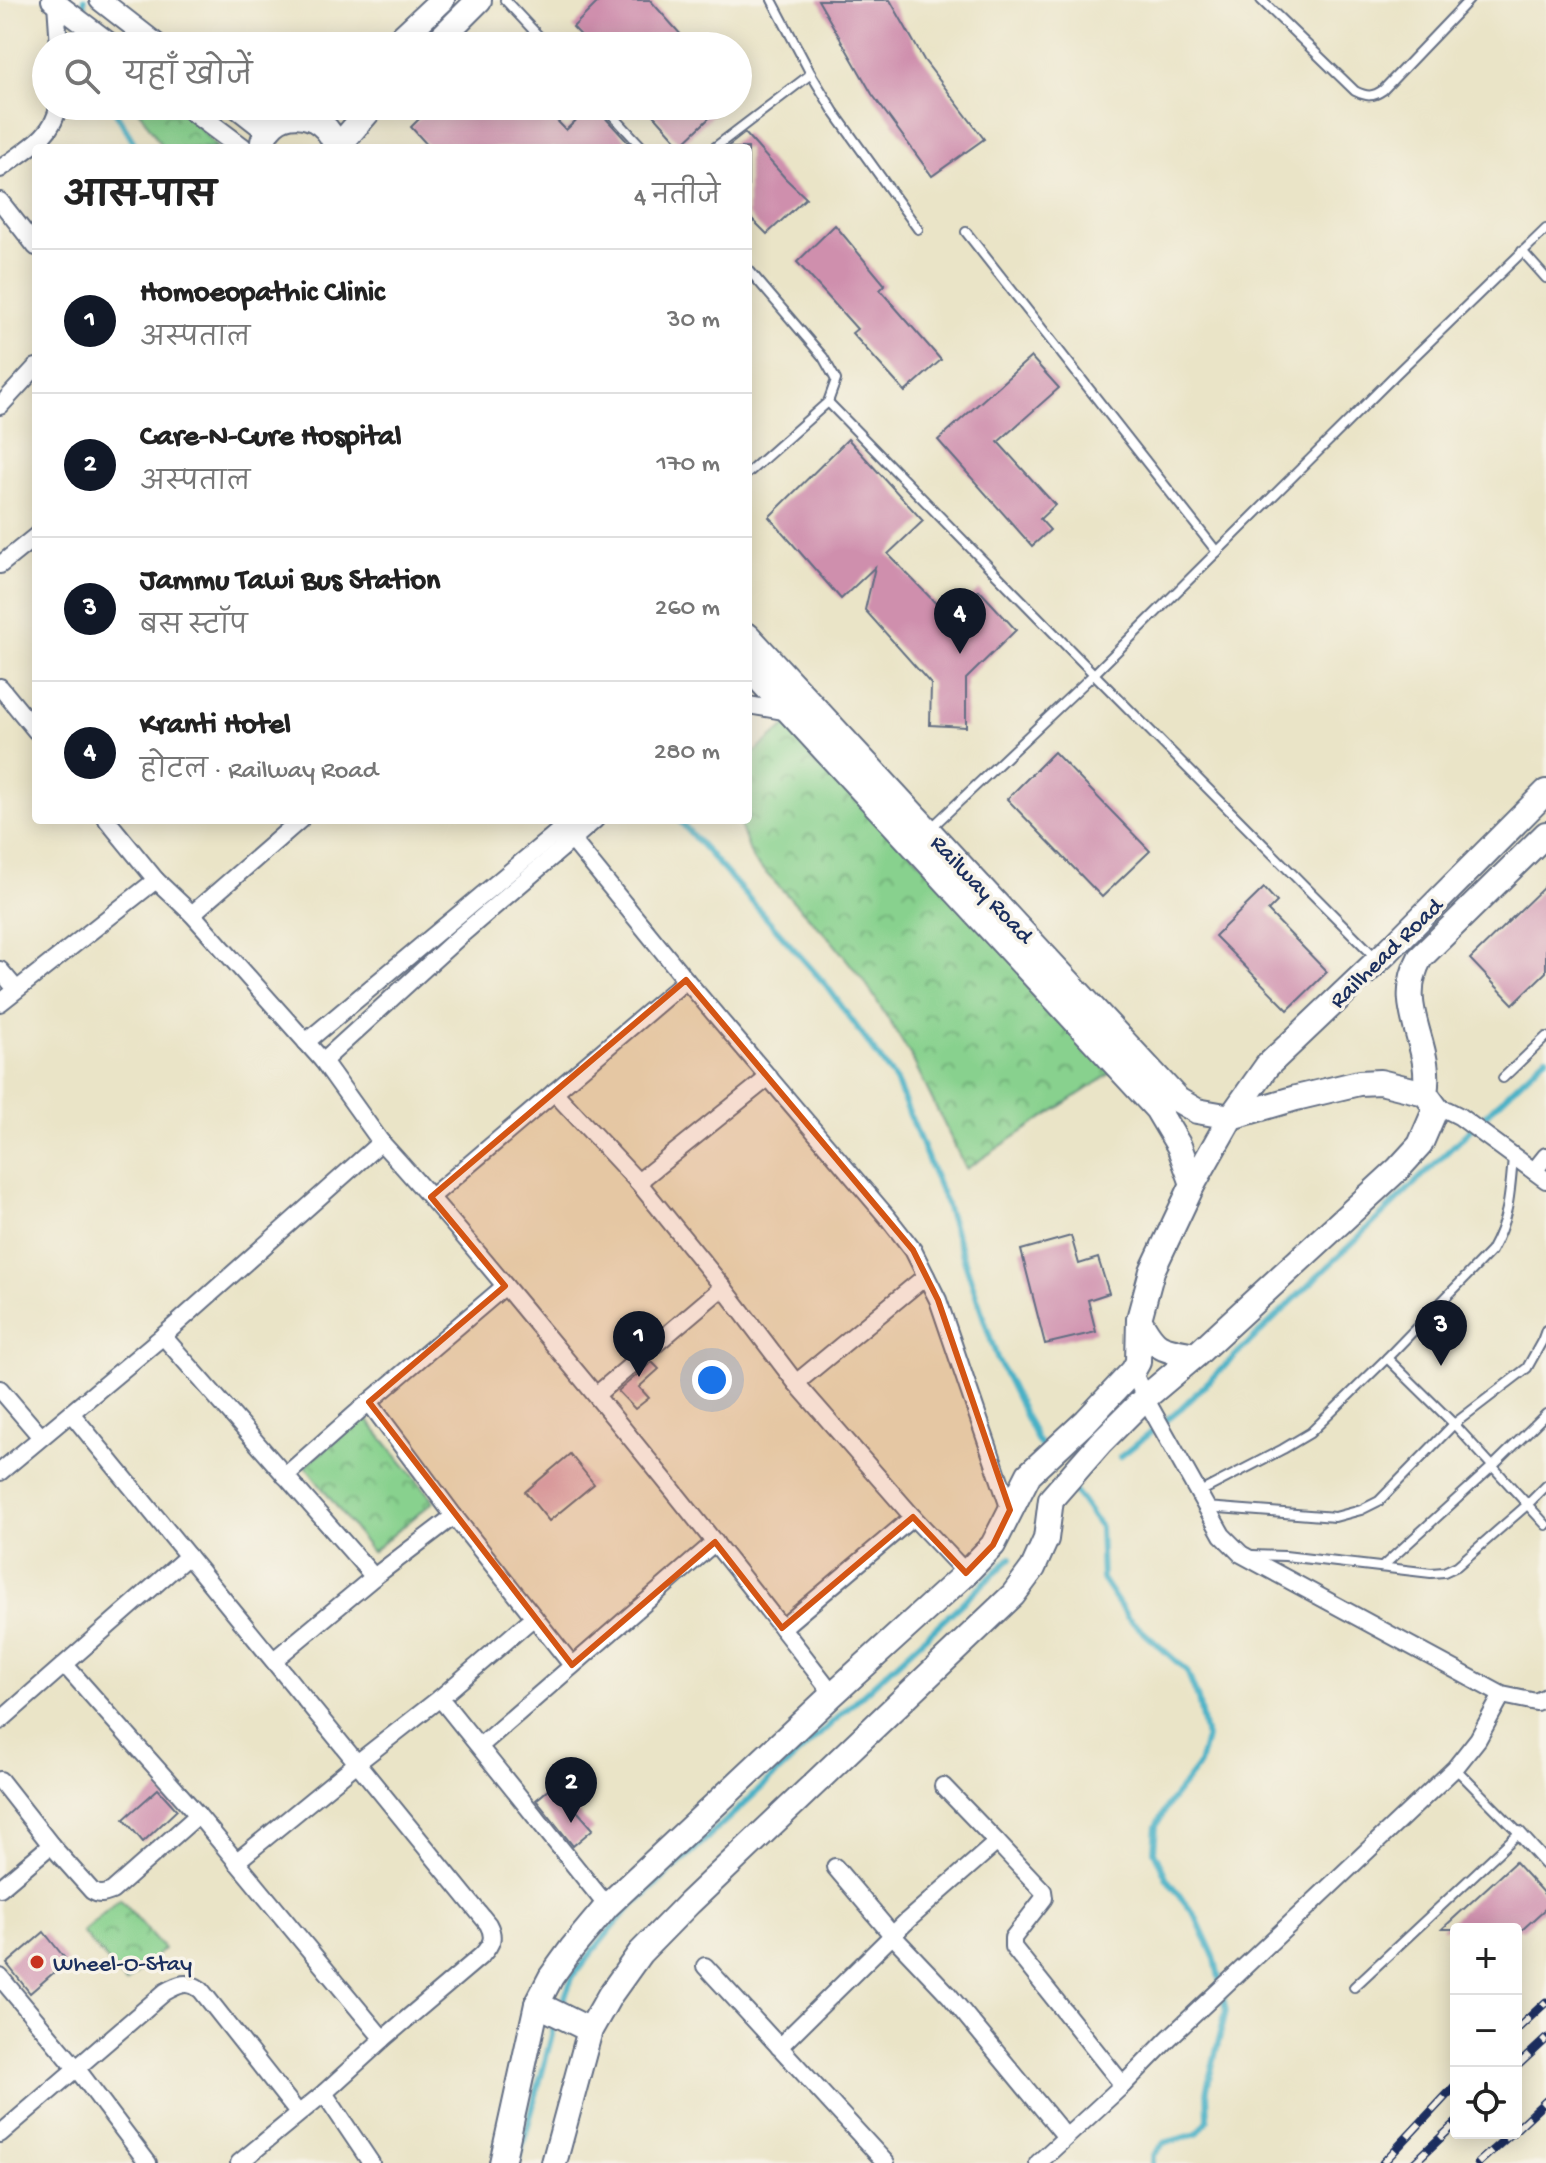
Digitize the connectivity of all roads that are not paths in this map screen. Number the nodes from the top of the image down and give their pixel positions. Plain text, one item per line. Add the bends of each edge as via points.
1 (100, 0) edge
2 (442, 0) edge
3 (479, 0) edge
4 (505, 0) edge
5 (772, 0) edge
6 (1261, 0) edge
7 (1469, 0) edge
8 (58, 5) edge
9 (59, 32) edge
10 (94, 32) edge
11 (141, 32) edge
12 (408, 32) edge
13 (447, 32) edge
14 (535, 32) edge
15 (811, 74) junction
16 (752, 119) edge
17 (54, 120) edge
18 (205, 120) edge
19 (247, 120) edge
20 (280, 120) edge
21 (322, 120) edge
22 (360, 120) edge
23 (617, 120) edge
24 (751, 120) edge
25 (264, 140) edge
26 (33, 144) edge
27 (237, 144) edge
28 (335, 144) edge
29 (339, 144) edge
30 (639, 144) edge
31 (719, 144) edge
32 (32, 145) edge
33 (0, 169) edge
34 (0, 201) edge
35 (918, 229) dead end
36 (1546, 229) edge
37 (966, 232) dead end
38 (32, 242) edge
39 (1522, 251) junction
40 (752, 274) edge
41 (1546, 278) edge
42 (32, 371) edge
43 (828, 402) junction
44 (0, 406) edge
45 (752, 469) edge
46 (32, 539) edge
47 (1217, 552) junction
48 (0, 565) edge
49 (755, 666) edge
50 (1094, 674) junction
51 (0, 687) edge
52 (752, 706) edge
53 (790, 712) junction
54 (32, 726) edge
55 (1546, 792) edge
56 (110, 824) edge
57 (295, 824) edge
58 (566, 827) edge
59 (929, 830) junction
60 (1546, 834) edge
61 (156, 880) junction
62 (192, 914) junction
63 (1378, 960) junction
64 (0, 970) edge
65 (686, 980) junction
66 (16, 989) junction
67 (0, 1003) edge
68 (1078, 1008) junction
69 (1546, 1037) edge
70 (306, 1042) junction
71 (323, 1061) junction
72 (769, 1077) junction
73 (1503, 1078) dead end
74 (554, 1092) junction
75 (1430, 1100) junction
76 (1231, 1117) junction
77 (381, 1142) junction
78 (1510, 1153) junction
79 (1546, 1156) edge
80 (1540, 1175) edge
81 (638, 1182) junction
82 (1193, 1184) junction
83 (431, 1197) junction
84 (926, 1276) junction
85 (505, 1286) junction
86 (723, 1287) junction
87 (1139, 1319) junction
88 (1546, 1330) edge
89 (163, 1336) junction
90 (1196, 1355) junction
91 (1387, 1358) junction
92 (1133, 1371) junction
93 (796, 1383) junction
94 (0, 1389) edge
95 (596, 1395) junction
96 (369, 1402) junction
97 (1149, 1405) junction
98 (71, 1413) junction
99 (1546, 1414) edge
100 (1454, 1424) junction
101 (41, 1437) junction
102 (1493, 1466) junction
103 (0, 1472) edge
104 (285, 1476) junction
105 (1546, 1486) edge
106 (1202, 1500) junction
107 (1527, 1505) junction
108 (1010, 1510) junction
109 (454, 1516) junction
110 (913, 1517) junction
111 (1546, 1525) edge
112 (715, 1542) junction
113 (1241, 1554) junction
114 (188, 1556) junction
115 (1382, 1567) junction
116 (966, 1573) junction
117 (374, 1577) junction
118 (534, 1617) junction
119 (782, 1628) junction
120 (274, 1660) junction
121 (65, 1665) junction
122 (572, 1665) junction
123 (833, 1694) junction
124 (1502, 1695) junction
125 (1546, 1697) edge
126 (440, 1698) junction
127 (0, 1721) edge
128 (480, 1746) junction
129 (357, 1763) junction
130 (1455, 1768) junction
131 (0, 1780) edge
132 (943, 1786) dead end
133 (198, 1815) junction
134 (1519, 1833) junction
135 (997, 1842) junction
136 (51, 1845) junction
137 (236, 1862) junction
138 (1546, 1863) edge
139 (835, 1867) dead end
140 (0, 1888) edge
141 (607, 1906) junction
142 (893, 1936) junction
143 (705, 1966) dead end
144 (0, 1977) edge
145 (1354, 1987) dead end
146 (545, 2007) junction
147 (586, 2027) junction
148 (383, 2039) junction
149 (779, 2047) junction
150 (77, 2069) junction
151 (1123, 2085) junction
152 (324, 2093) junction
153 (298, 2113) junction
154 (0, 2134) edge
155 (1066, 2137) junction
156 (148, 2163) edge
157 (239, 2163) edge
158 (371, 2163) edge
159 (502, 2163) edge
160 (554, 2163) edge
161 (886, 2163) edge
162 (1038, 2163) edge

1 - 11 street
2 - 12 main road
3 - 13 main road
4 - 14 lane
5 - 15 lane
6 - 7 lane via 1365,96 1383,90
8 - 9 street
8 - 10 street
15 - 16 lane
15 - 35 lane
17 - 26 street
18 - 27 street
19 - 25 street
20 - 25 main road
21 - 28 main road
22 - 29 main road
23 - 30 lane
24 - 31 lane
32 - 33 street
34 - 38 street
36 - 39 lane
37 - 47 lane
39 - 41 lane
39 - 47 lane
40 - 43 lane via 823,357 836,380
42 - 44 street
43 - 45 lane
43 - 50 lane
46 - 48 street
47 - 50 lane
49 - 53 main road
49 - 59 main road, Railway Road
50 - 59 lane
50 - 63 lane
51 - 54 street
52 - 53 street
53 - 68 main road
55 - 63 main road, Railhead Road
56 - 61 street
57 - 62 street
58 - 65 street
58 - 70 street
58 - 71 street via 460,936
59 - 68 main road, Railway Road
60 - 75 main road, Railhead Road via 1420,958 1413,971 1412,1013
61 - 62 street
61 - 66 street
62 - 70 street
63 - 76 main road, Railhead Road via 1267,1066
64 - 66 street
65 - 72 street
65 - 74 street
66 - 67 street
68 - 76 main road, Railway Road via 1178,1100 1197,1111
68 - 82 main road via 1157,1109
69 - 73 lane
70 - 71 street
71 - 77 street
72 - 81 street
72 - 84 street via 888,1218
74 - 81 street
74 - 83 street
75 - 76 main road via 1380,1082 1359,1083
75 - 78 street
75 - 90 main road via 1420,1145 1398,1169
76 - 82 main road, Railhead Road
77 - 83 street
77 - 89 street
78 - 80 street
78 - 91 lane via 1508,1211 1491,1251
79 - 80 street
81 - 86 street
82 - 87 main road, Railhead Road via 1152,1271
83 - 85 street
84 - 93 street
84 - 108 street
85 - 95 street
85 - 96 street
86 - 93 street
86 - 95 street
87 - 90 main road via 1150,1340 1163,1349
87 - 92 main road, Railhead Road
88 - 100 lane via 1527,1368
89 - 98 street
89 - 104 street
90 - 97 main road
91 - 100 lane
91 - 106 lane via 1310,1433
92 - 97 street
92 - 108 main road via 1029,1474
93 - 110 street
94 - 101 street
95 - 112 street
96 - 104 street
96 - 109 street
97 - 106 street
97 - 147 main road via 1100,1443 1051,1499 1046,1539 1013,1595 640,1953
98 - 101 street
98 - 114 street
99 - 102 lane
100 - 102 lane
100 - 106 lane via 1379,1501 1361,1510 1335,1517
101 - 103 street
102 - 107 lane
102 - 115 lane
104 - 117 street
105 - 107 lane
106 - 113 street via 1222,1535
107 - 111 lane
107 - 115 lane via 1444,1572
108 - 116 main road via 993,1545
109 - 117 street
109 - 118 street
110 - 116 street
110 - 119 street
112 - 119 street
112 - 122 street
113 - 115 lane
113 - 124 street
114 - 120 street
114 - 121 street
116 - 123 main road
117 - 120 street
118 - 122 street
118 - 126 street
119 - 123 street
120 - 129 street
121 - 127 street
121 - 133 street
122 - 128 street
123 - 141 main road
124 - 125 street via 1536,1702
124 - 130 street
126 - 128 street
126 - 129 street
128 - 141 street
129 - 137 street
129 - 148 street via 493,1932 482,1955
130 - 134 lane
130 - 151 street
131 - 136 street
132 - 135 street
133 - 136 street via 103,1895 92,1891
133 - 137 street
134 - 138 street
134 - 145 lane
135 - 142 street
135 - 151 street via 1043,1891 1044,1898 1013,1938 1013,1947
136 - 140 street
137 - 148 street
139 - 142 street
141 - 146 main road via 551,1977
142 - 149 street
142 - 155 street
143 - 149 street
144 - 150 street
146 - 147 main road
146 - 159 main road
147 - 160 main road
148 - 152 street
149 - 161 street
150 - 153 street via 165,1992 186,1983 201,1990
150 - 154 street
150 - 156 street
151 - 155 street
152 - 153 street
152 - 158 street
153 - 157 street
155 - 162 street

